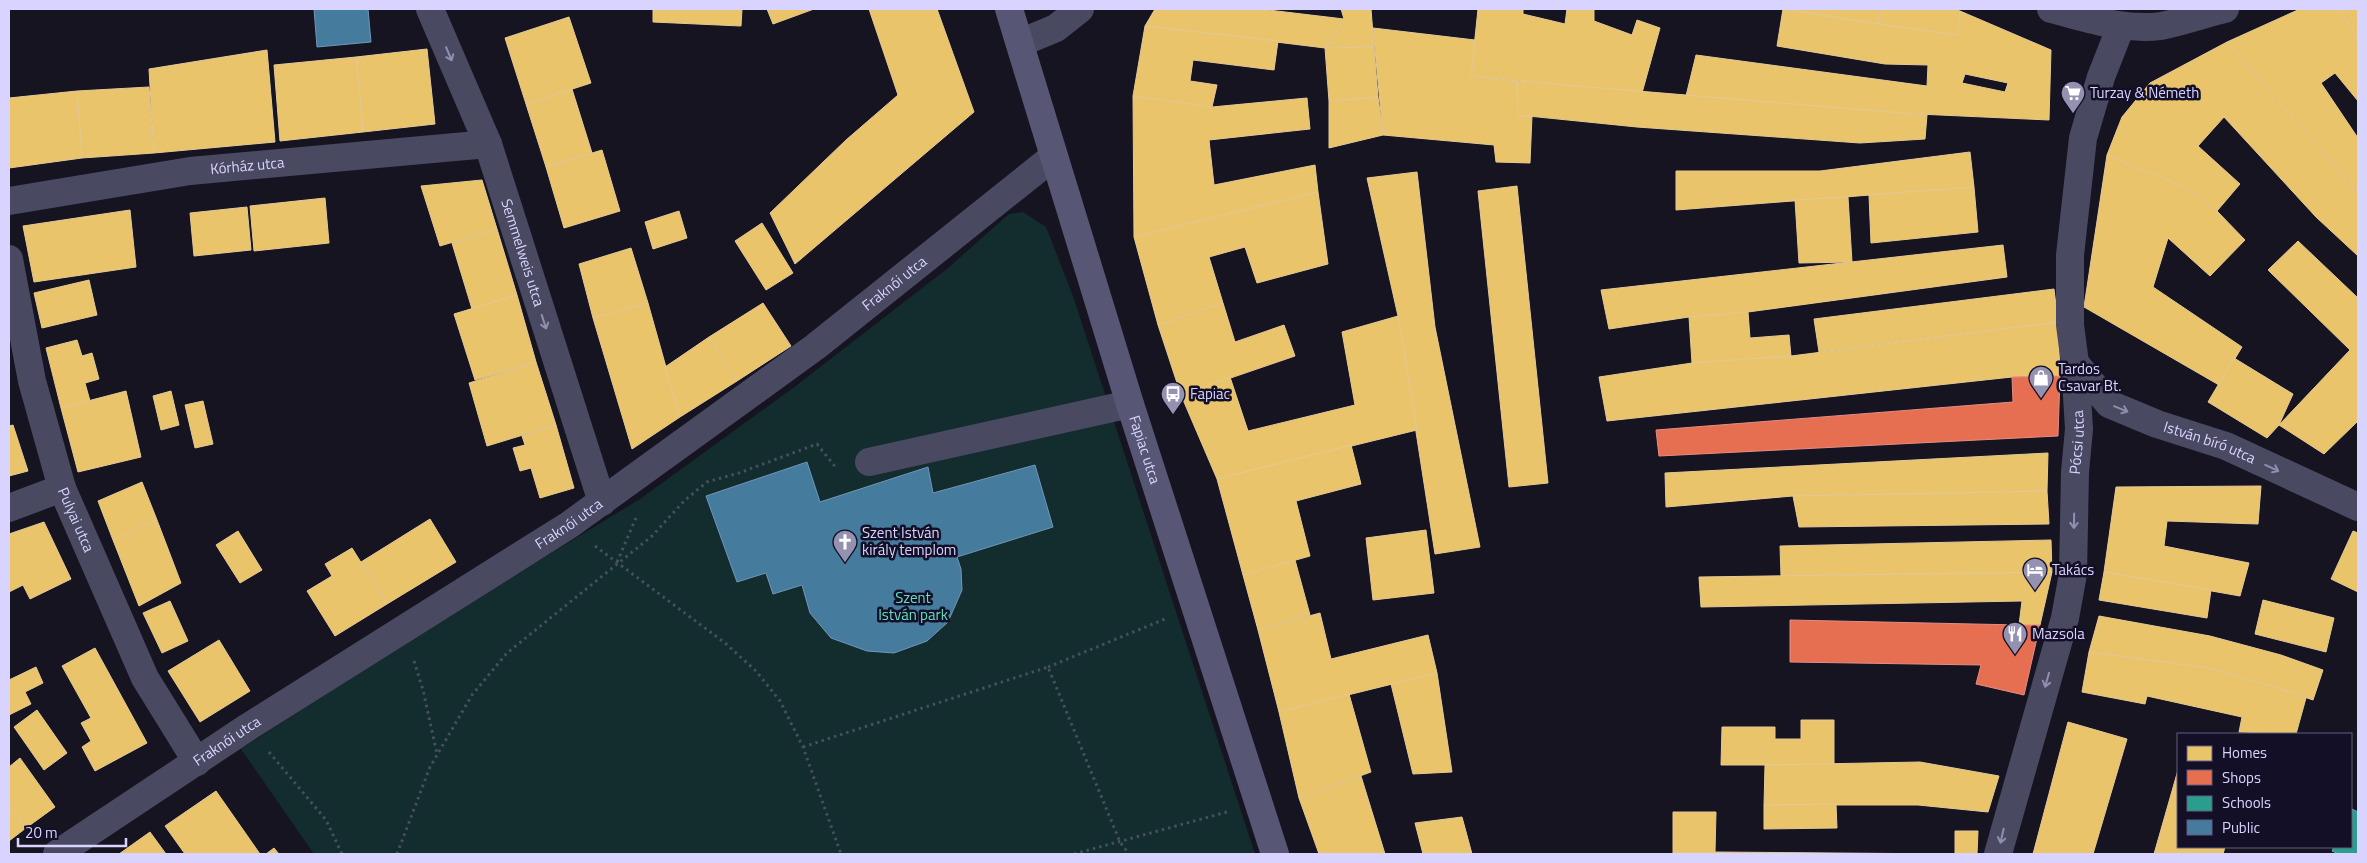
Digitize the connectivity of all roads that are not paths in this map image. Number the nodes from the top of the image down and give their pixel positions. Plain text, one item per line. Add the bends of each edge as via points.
1 (430, 9) edge
2 (1009, 9) edge
3 (1080, 9) edge
4 (2051, 9) edge
5 (2225, 9) edge
6 (2121, 26) junction
7 (1020, 42) junction
8 (488, 144) junction
9 (1053, 157) junction
10 (9, 201) edge
11 (9, 259) edge
12 (2075, 363) junction
13 (1130, 404) junction
14 (869, 462) road end
15 (62, 488) junction
16 (602, 502) junction
17 (9, 508) edge
18 (2358, 508) edge
19 (197, 762) junction
20 (57, 854) edge
21 (1275, 854) edge
22 (1998, 854) edge

1 -> 8 street, Semmelweis utca
2 - 7 street, Fapiac utca
3 - 7 street via 1056,28
4 - 6 street
5 - 6 street via 2162,26
6 - 12 street, Pócsi utca via 2101,77 2084,138 2070,255 2070,325
7 - 9 street, Fapiac utca
8 - 10 street, Kórház utca via 190,171
8 -> 16 street, Semmelweis utca
9 - 13 street, Fapiac utca
9 - 16 street, Fraknói utca via 815,347
11 - 15 street, Pulyai utca via 32,380
12 -> 18 street, István bíró utca via 2109,404 2157,424 2226,446
12 -> 22 street, Pócsi utca via 2078,429 2073,574 2065,618
13 - 14 street
13 - 21 street, Fapiac utca
15 - 17 street
15 - 19 street, Pulyai utca via 145,678
16 - 19 street, Fraknói utca
19 - 20 street, Fraknói utca

